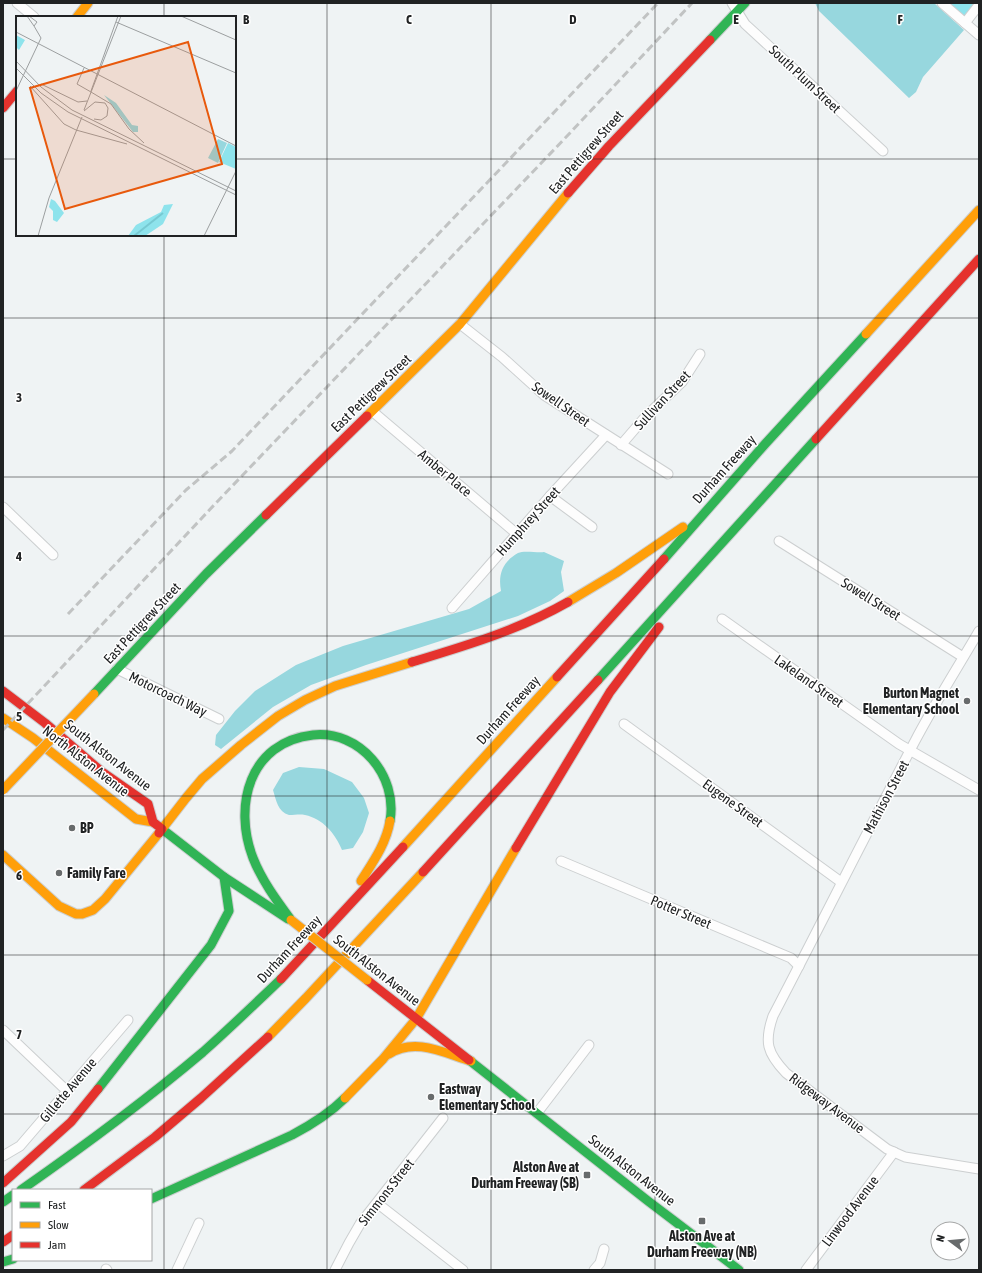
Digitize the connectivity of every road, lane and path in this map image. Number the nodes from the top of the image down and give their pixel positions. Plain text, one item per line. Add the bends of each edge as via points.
1 (16, 3) edge
2 (88, 3) edge
3 (745, 3) edge
4 (942, 3) edge
5 (979, 5) edge
6 (735, 7) edge
7 (33, 16) edge
8 (78, 16) edge
9 (965, 22) junction
10 (979, 35) edge
11 (16, 92) edge
12 (3, 108) edge
13 (883, 151) dead end
14 (979, 210) edge
15 (979, 258) edge
16 (460, 324) junction
17 (700, 354) dead end
18 (372, 411) junction
19 (606, 435) junction
20 (621, 445) junction
21 (668, 474) dead end
22 (550, 496) junction
23 (3, 507) edge
24 (704, 512) junction
25 (592, 528) dead end
26 (517, 534) junction
27 (779, 541) dead end
28 (53, 555) dead end
29 (692, 575) junction
30 (452, 608) dead end
31 (722, 619) dead end
32 (979, 631) edge
33 (964, 657) junction
34 (117, 669) junction
35 (3, 691) edge
36 (3, 718) edge
37 (218, 719) dead end
38 (624, 724) dead end
39 (910, 751) junction
40 (3, 790) edge
41 (979, 790) edge
42 (153, 822) junction
43 (162, 829) junction
44 (3, 855) edge
45 (562, 861) dead end
46 (224, 877) junction
47 (841, 882) junction
48 (340, 916) junction
49 (291, 920) junction
50 (799, 966) junction
51 (416, 1018) junction
52 (128, 1020) dead end
53 (3, 1030) edge
54 (589, 1045) dead end
55 (383, 1059) junction
56 (471, 1061) junction
57 (67, 1091) junction
58 (537, 1114) junction
59 (443, 1118) dead end
60 (894, 1152) junction
61 (3, 1156) edge
62 (979, 1170) edge
63 (3, 1182) edge
64 (22, 1189) edge
65 (85, 1189) edge
66 (12, 1196) edge
67 (152, 1199) edge
68 (3, 1202) edge
69 (377, 1203) junction
70 (199, 1223) dead end
71 (12, 1237) edge
72 (3, 1242) edge
73 (604, 1249) dead end
74 (177, 1270) edge
75 (335, 1270) edge
76 (463, 1270) edge
77 (594, 1270) edge
78 (739, 1270) edge
79 (806, 1270) edge

1 - 7 street
2 - 8 main road
3 - 6 main road, East Pettigrew Street
4 - 9 street
5 - 9 street
6 - 13 street, South Plum Street via 745,24
6 - 16 main road, East Pettigrew Street via 609,146
9 - 10 street
11 - 12 main road
14 - 24 main road, Durham Freeway
15 - 29 main road
16 - 18 main road, East Pettigrew Street
16 - 19 street, Sowell Street via 544,395
17 - 20 street, Sullivan Street via 682,382 646,416
18 - 26 street, Amber Place
18 - 34 main road, East Pettigrew Street via 206,574
19 - 20 street, Sowell Street
19 - 22 street, Humphrey Street
20 - 21 street, Sowell Street
22 - 25 street
22 - 26 street, Humphrey Street
23 - 28 street
24 - 43 main road via 607,579 547,613 493,636 336,686 298,704 254,732 204,778
24 - 48 main road, Durham Freeway
26 - 30 street, Humphrey Street
27 - 33 street, Sowell Street
29 - 51 main road via 671,612 610,692
29 - 65 main road via 370,930 264,1041 155,1137
31 - 39 street, Lakeland Street
32 - 33 street, Mathison Street
33 - 39 street, Mathison Street
34 - 37 street, Motorcoach Way
34 - 40 main road, East Pettigrew Street, bridge
35 - 42 main road, South Alston Avenue via 102,772 148,804
36 - 42 main road, North Alston Avenue via 33,738 136,818
38 - 47 street, Eugene Street
39 - 41 street, Lakeland Street
39 - 47 street, Mathison Street
42 - 43 main road, South Alston Avenue
43 - 44 main road via 105,899 88,913 76,914 51,900
43 - 46 main road, South Alston Avenue
45 - 50 street, Potter Street via 791,958
46 - 49 main road, South Alston Avenue
46 - 63 main road via 229,911 211,945 71,1122
47 - 50 street, Mathison Street
48 - 49 main road via 383,846 392,814 391,799 380,766 368,754 344,739 318,734 288,740 275,748 258,766 247,790 244,822 252,856
48 - 64 main road, Durham Freeway via 283,977 204,1051 91,1141
49 - 51 main road, South Alston Avenue, bridge
50 - 60 street, Ridgeway Avenue via 769,1027 767,1038 770,1051 786,1073
51 - 55 main road
51 - 56 main road, South Alston Avenue
52 - 57 street, Gillette Avenue
53 - 57 street
54 - 58 street
55 - 56 main road via 400,1047 413,1045
55 - 67 main road via 345,1099 309,1126
56 - 58 main road, South Alston Avenue
57 - 61 street, Gillette Avenue via 20,1146
58 - 78 main road, South Alston Avenue
59 - 69 street, Simmons Street
60 - 62 street, Ridgeway Avenue via 905,1157
60 - 79 street, Linwood Avenue
66 - 68 main road
69 - 75 street, Simmons Street via 360,1224
69 - 76 street
70 - 74 street
71 - 72 main road
73 - 77 street via 600,1263

